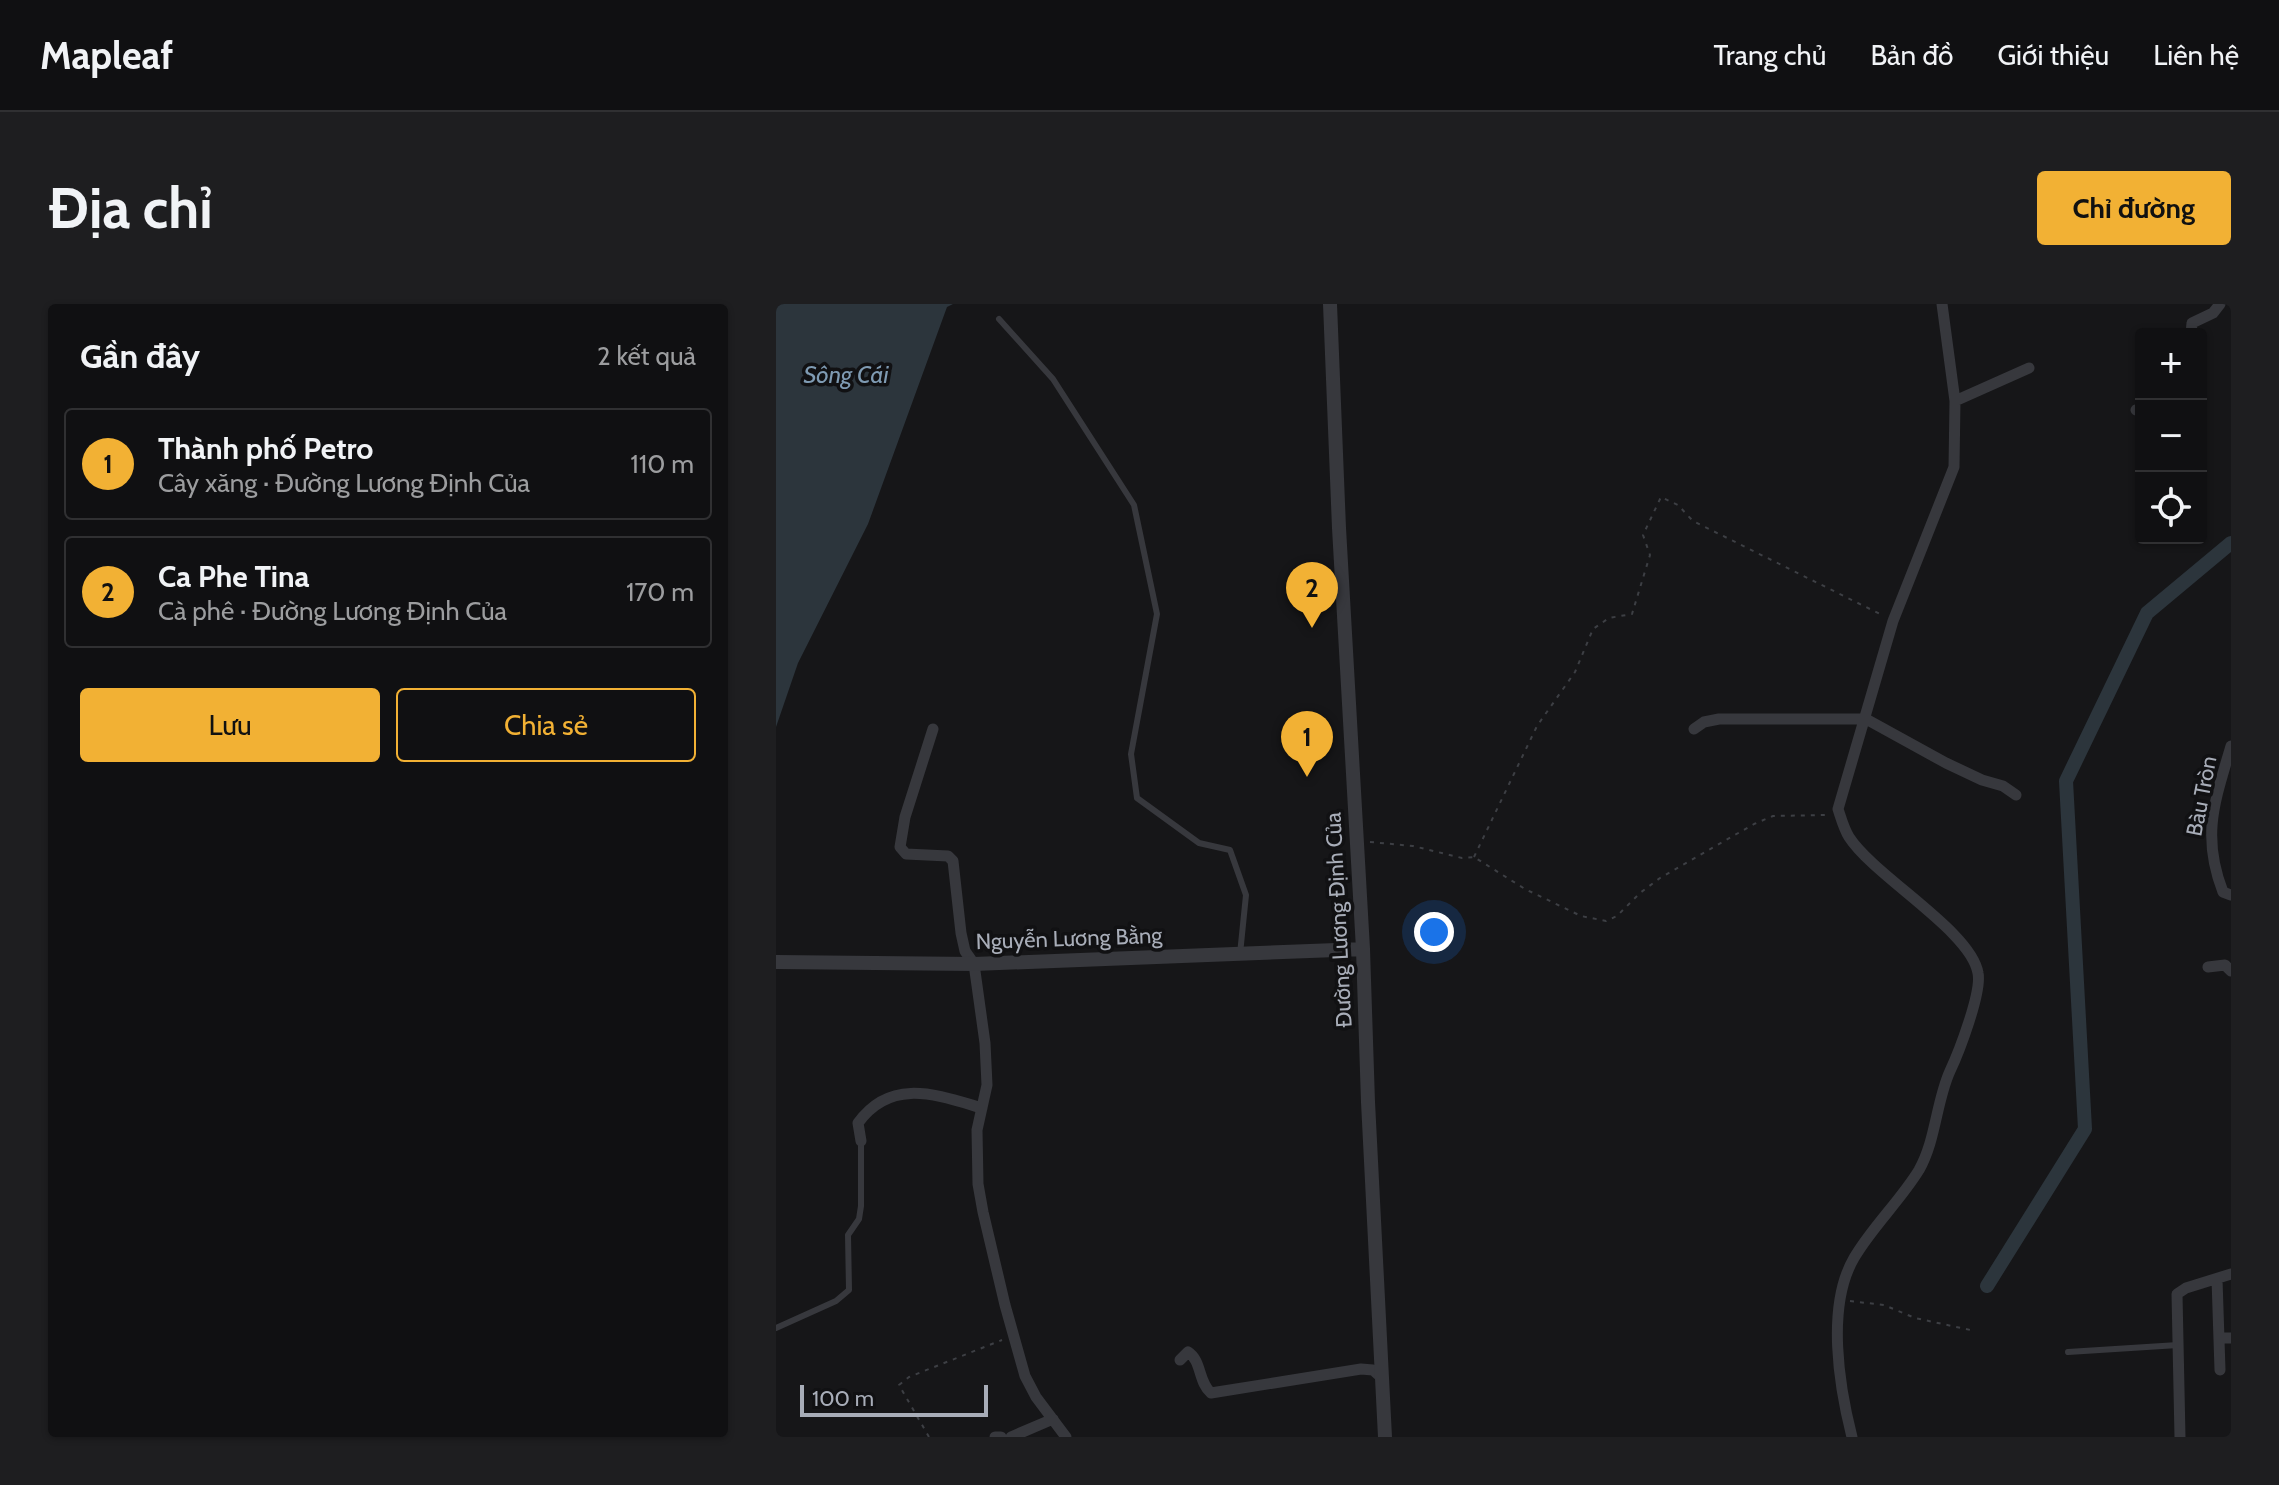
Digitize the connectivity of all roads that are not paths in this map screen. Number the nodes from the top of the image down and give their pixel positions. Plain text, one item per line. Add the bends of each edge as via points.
1 (1330, 304) edge
2 (1942, 304) edge
3 (2220, 304) edge
4 (999, 319) dead end
5 (2192, 328) edge
6 (2029, 368) dead end
7 (1955, 401) junction
8 (1866, 719) junction
9 (933, 729) dead end
10 (1694, 729) dead end
11 (2231, 746) edge
12 (2016, 795) dead end
13 (2231, 895) edge
14 (1363, 949) junction
15 (1240, 954) junction
16 (776, 962) edge
17 (974, 964) junction
18 (2208, 967) dead end
19 (2231, 971) edge
20 (982, 1108) junction
21 (861, 1141) joint
22 (2231, 1274) edge
23 (2217, 1279) junction
24 (776, 1328) edge
25 (2225, 1338) edge
26 (2178, 1345) junction
27 (2068, 1352) dead end
28 (1180, 1360) dead end
29 (2220, 1370) dead end
30 (1381, 1377) junction
31 (1053, 1419) junction
32 (1011, 1437) edge
33 (1066, 1437) edge
34 (1385, 1437) edge
35 (1852, 1437) edge
36 (2180, 1437) edge

1 - 14 street, Đường Lương Định Của
2 - 7 street
3 - 5 street
4 - 15 lane via 1053,379 1134,505 1157,614 1131,754 1137,798 1199,843 1230,850 1246,895
6 - 7 street
7 - 8 street via 1954,467 1893,621
8 - 10 street via 1719,719
8 - 12 street
8 - 35 street via 1838,809 1850,839 1957,938 1980,977 1920,1168 1847,1271 1838,1313 1838,1353
9 - 17 street via 900,847 906,854 948,856 953,861 963,942
11 - 13 street, Bàu Tròn via 2211,826 2211,850 2223,892
14 - 15 street, Nguyễn Lương Bằng
14 - 30 street, Đường Lương Định Của
15 - 17 street, Nguyễn Lương Bằng
16 - 17 street, Nguyễn Lương Bằng
17 - 20 street via 985,1043
18 - 19 street via 2225,965
20 - 21 street via 929,1093 892,1097 869,1109 858,1123
20 - 31 street via 977,1130 983,1212 1025,1376
21 - 24 lane via 861,1206 848,1235 849,1290
22 - 23 street
23 - 25 street
23 - 26 street via 2177,1294
25 - 29 street
26 - 27 lane
26 - 36 street
28 - 30 street via 1188,1352 1194,1356 1211,1393 1361,1369
30 - 34 street, Đường Lương Định Của
31 - 32 street
31 - 33 street

